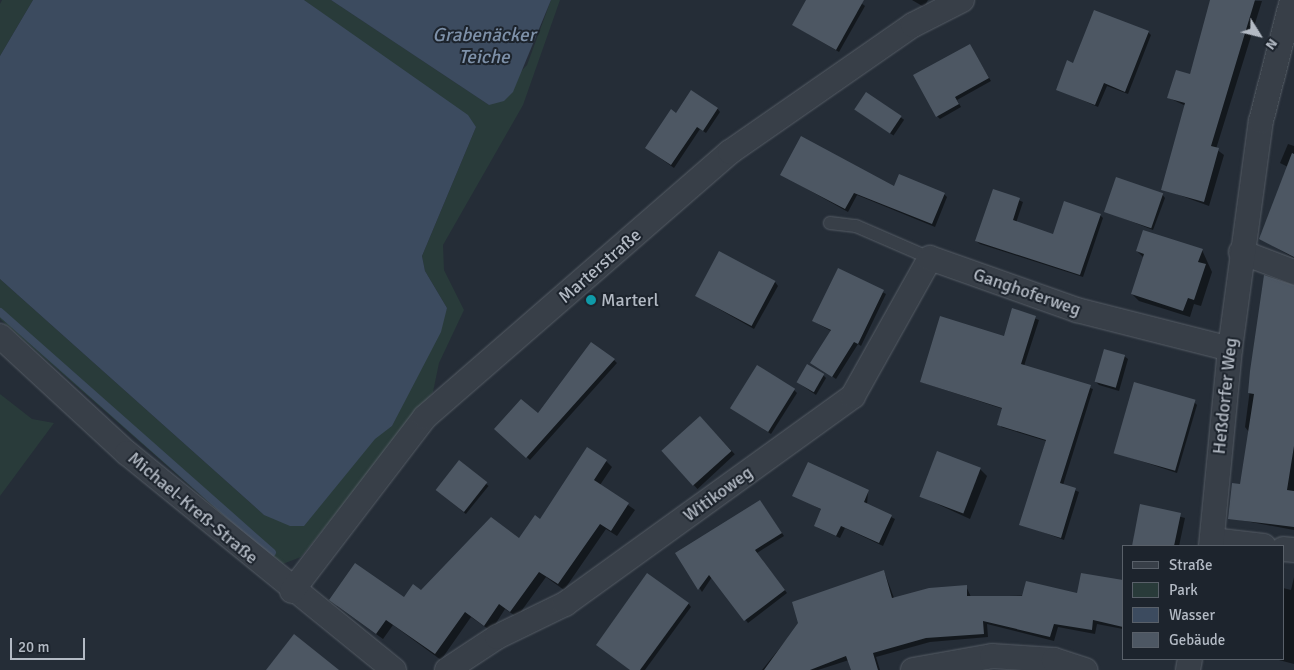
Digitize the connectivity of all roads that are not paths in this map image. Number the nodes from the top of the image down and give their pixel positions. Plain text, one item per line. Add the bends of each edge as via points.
1 (962, 0) edge
2 (1292, 0) edge
3 (830, 223) dead end
4 (1242, 252) junction
5 (930, 258) junction
6 (1294, 272) edge
7 (0, 336) edge
8 (1230, 349) junction
9 (1211, 543) edge
10 (1246, 545) edge
11 (292, 591) junction
12 (394, 670) edge
13 (447, 670) edge
14 (913, 670) edge
15 (1085, 670) edge

1 - 11 street, Marterstraße via 913,25 730,152 425,417
2 - 4 street, Heßdorfer Weg via 1261,121
3 - 5 lane, Ganghoferweg via 856,226
4 - 6 street
4 - 8 street, Heßdorfer Weg
5 - 8 street, Ganghoferweg via 1077,310
5 - 13 street, Witikoweg via 853,396 565,604 497,637
7 - 11 street, Michael-Kreß-Straße via 127,452
8 - 9 street, Heßdorfer Weg
9 - 10 street, Heßdorfer Weg
11 - 12 street, Michael-Kreß-Straße
14 - 15 street via 992,656 1054,660

